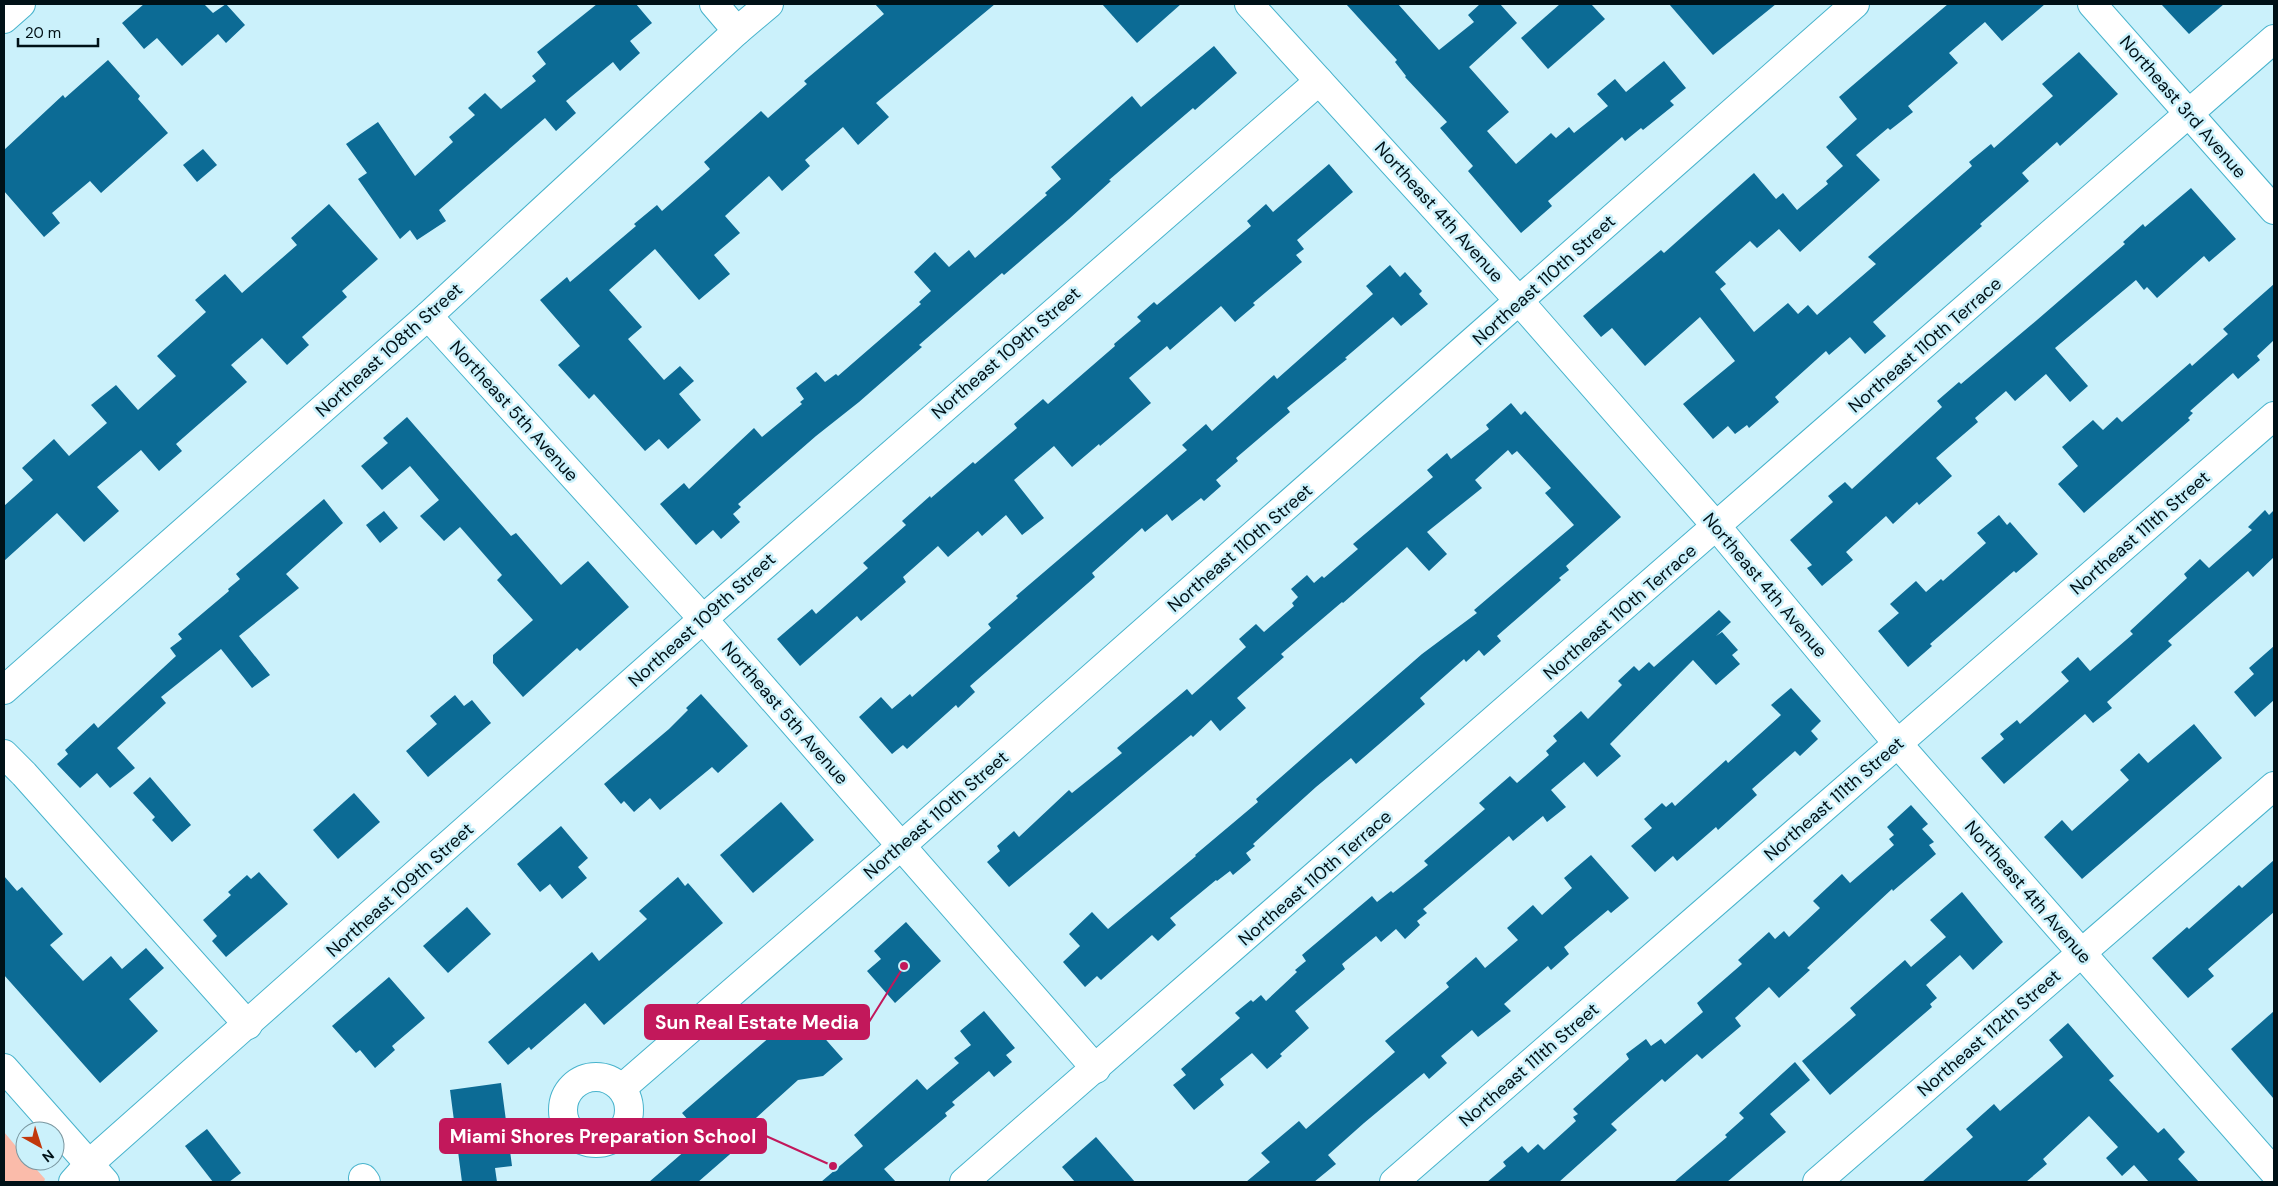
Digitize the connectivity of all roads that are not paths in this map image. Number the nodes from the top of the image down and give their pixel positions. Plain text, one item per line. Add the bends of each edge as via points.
1 (21, 4) edge
2 (714, 4) edge
3 (769, 4) edge
4 (1248, 4) edge
5 (1855, 4) edge
6 (2092, 4) edge
7 (4, 19) edge
8 (737, 31) junction
9 (2274, 40) edge
10 (1319, 81) junction
11 (2188, 114) junction
12 (2274, 210) edge
13 (1520, 302) junction
14 (428, 316) junction
15 (2274, 416) edge
16 (1717, 527) junction
17 (703, 619) junction
18 (4, 690) edge
19 (1898, 744) junction
20 (4, 754) edge
21 (2274, 786) edge
22 (901, 846) junction
23 (2082, 953) junction
24 (248, 1025) junction
25 (4, 1068) edge
26 (1096, 1069) junction
27 (622, 1088) dead end
28 (2274, 1172) edge
29 (89, 1176) edge
30 (964, 1182) edge
31 (1394, 1182) edge
32 (1817, 1182) edge

1 - 7 street
2 - 8 street
3 - 8 street, Northeast 108th Street
4 - 10 street, Northeast 4th Avenue
5 - 13 street, Northeast 110th Street
6 - 11 street, Northeast 3rd Avenue
8 - 14 street, Northeast 108th Street
9 - 11 street, Northeast 110th Terrace
10 - 13 street, Northeast 4th Avenue
10 - 17 street, Northeast 109th Street
11 - 12 street, Northeast 3rd Avenue
11 - 16 street, Northeast 110th Terrace
13 - 16 street, Northeast 4th Avenue
13 - 22 street, Northeast 110th Street
14 - 17 street, Northeast 5th Avenue
14 - 18 street, Northeast 108th Street
15 - 19 street, Northeast 111th Street
16 - 19 street, Northeast 4th Avenue
16 - 26 street, Northeast 110th Terrace
17 - 22 street, Northeast 5th Avenue
17 - 24 street, Northeast 109th Street
19 - 23 street, Northeast 4th Avenue
19 - 31 street, Northeast 111th Street
20 - 24 street
21 - 23 street, Northeast 112th Street
22 - 26 street, Northeast 5th Avenue
22 - 27 street, Northeast 110th Street
23 - 28 street, Northeast 4th Avenue
23 - 32 street, Northeast 112th Street
24 - 29 street, Northeast 109th Street
25 - 29 street
26 - 30 street, Northeast 110th Terrace

